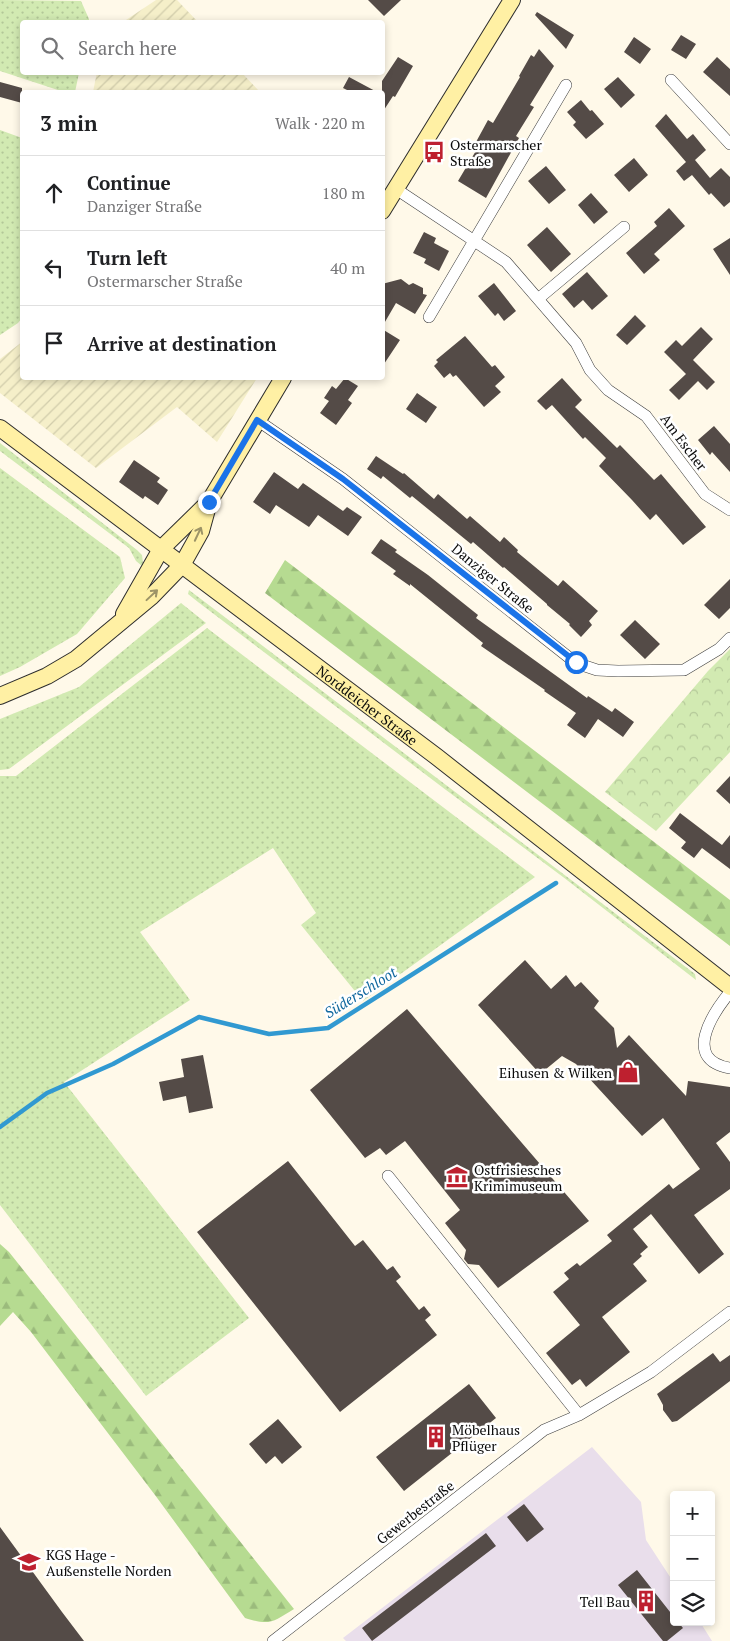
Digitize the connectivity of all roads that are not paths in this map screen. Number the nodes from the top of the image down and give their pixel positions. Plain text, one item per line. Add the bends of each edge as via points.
1 (512, 0) edge
2 (670, 80) dead end
3 (566, 86) dead end
4 (730, 144) edge
5 (396, 189) junction
6 (385, 207) edge
7 (624, 227) dead end
8 (475, 241) junction
9 (538, 299) junction
10 (429, 317) dead end
11 (282, 380) edge
12 (257, 420) junction
13 (0, 428) edge
14 (209, 502) junction
15 (730, 510) edge
16 (161, 549) junction
17 (182, 565) junction
18 (119, 622) junction
19 (730, 638) edge
20 (0, 696) edge
21 (730, 987) edge
22 (730, 992) edge
23 (730, 1068) edge
24 (388, 1176) dead end
25 (730, 1312) edge
26 (579, 1415) junction
27 (274, 1641) edge

1 - 5 main road
2 - 4 street
3 - 8 street
5 - 6 main road
5 - 8 street, Am Escher
7 - 9 street
8 - 9 street, Am Escher via 506,262
8 - 10 street
9 - 15 street, Am Escher via 576,343 590,370 608,390 646,416 705,494
11 - 12 main road
12 - 14 main road
12 - 19 street, Danziger Straße via 366,496 576,662 597,670 684,670 719,649
13 - 16 main road, Norddeicher Straße
14 - 16 main road
17 -> 14 main road via 200,531
16 - 17 main road, Norddeicher Straße
16 - 18 main road
18 -> 17 main road via 152,596
17 - 21 main road, Norddeicher Straße via 437,757
18 - 20 main road via 76,658 47,676
22 - 23 street via 708,1023 703,1038 706,1053 714,1063
24 - 26 street
25 - 26 street, Gewerbestraße via 651,1372
26 - 27 street, Gewerbestraße via 544,1430

